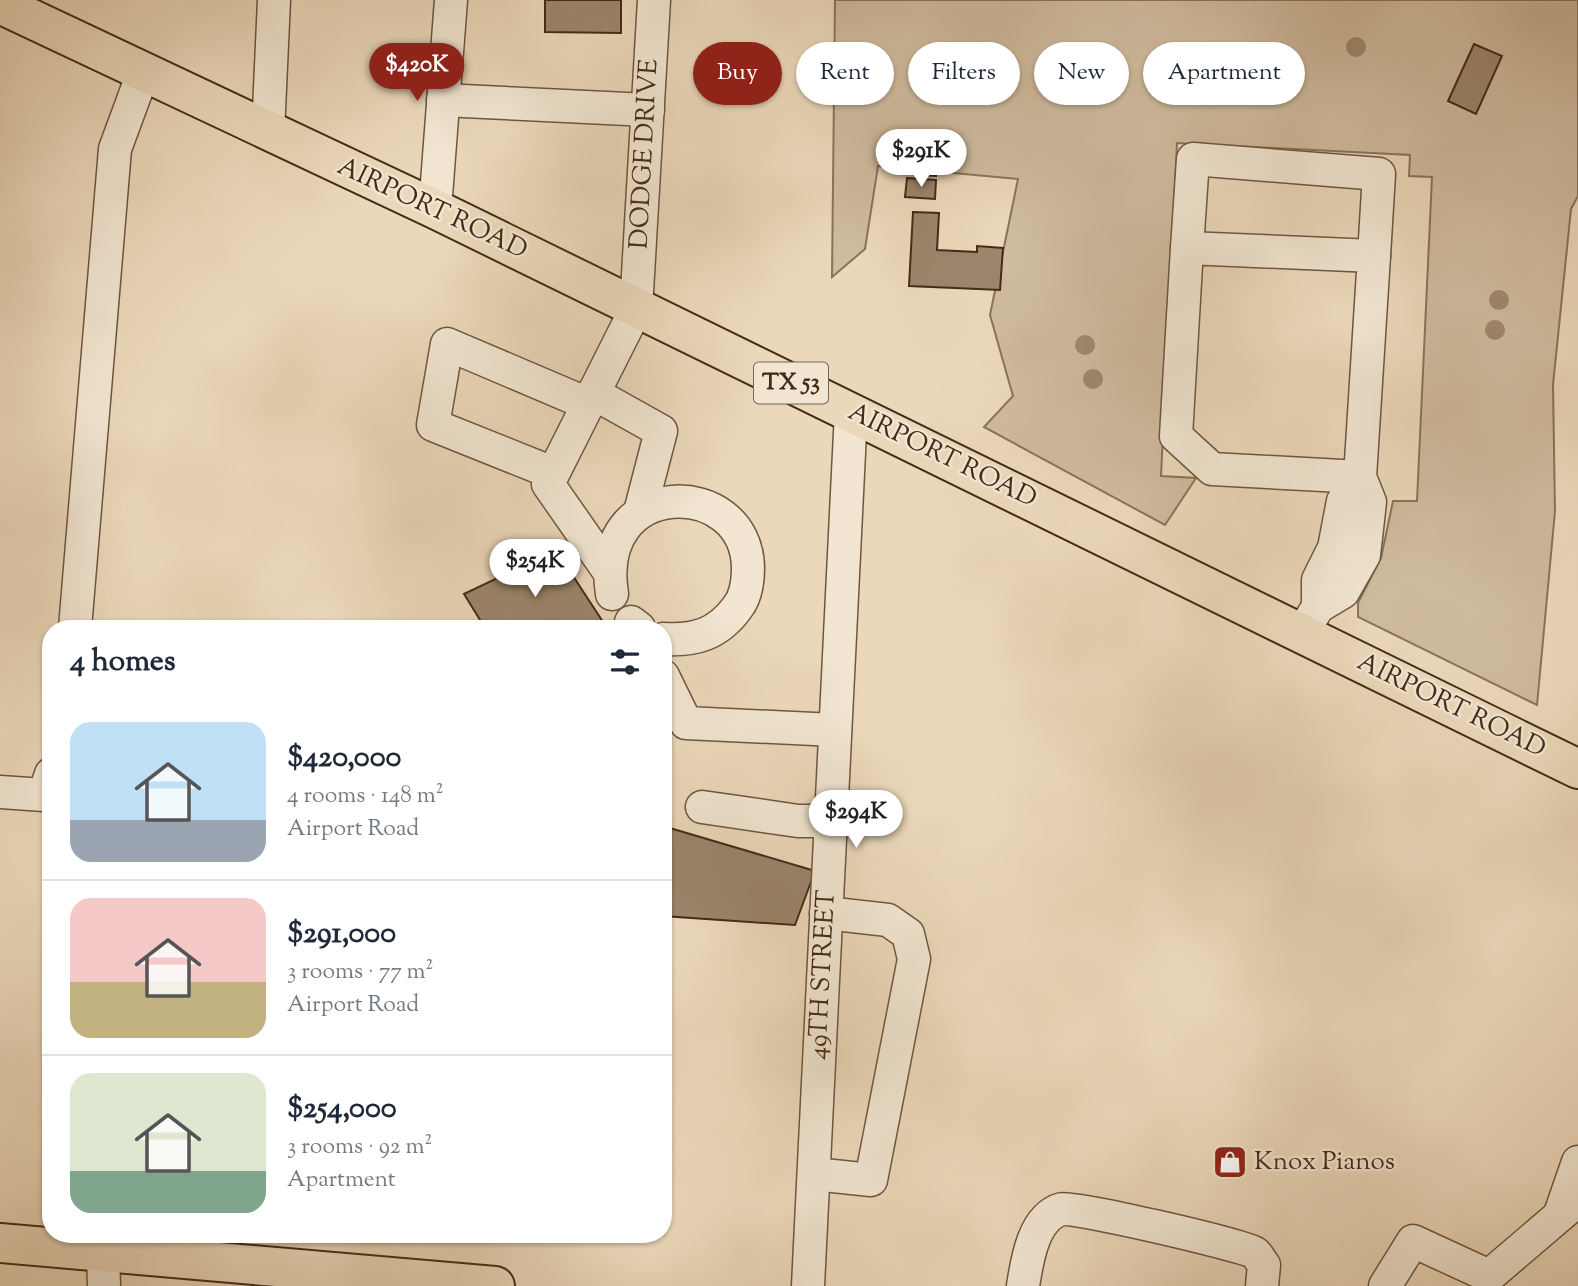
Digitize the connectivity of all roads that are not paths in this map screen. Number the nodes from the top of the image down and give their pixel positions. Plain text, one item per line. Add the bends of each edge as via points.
1 (274, 0) edge
2 (451, 0) edge
3 (654, 0) edge
4 (0, 3) edge
5 (143, 73) junction
6 (443, 100) junction
7 (648, 110) junction
8 (268, 132) junction
9 (435, 209) junction
10 (1187, 248) junction
11 (1374, 256) junction
12 (636, 309) junction
13 (591, 398) junction
14 (851, 412) junction
15 (553, 473) junction
16 (1360, 477) junction
17 (640, 512) junction
18 (76, 620) edge
19 (1310, 620) junction
20 (672, 640) edge
21 (675, 729) edge
22 (835, 730) junction
23 (1578, 769) edge
24 (0, 792) edge
25 (42, 795) edge
26 (702, 807) dead end
27 (831, 821) junction
28 (826, 913) junction
29 (1578, 1162) edge
30 (814, 1174) junction
31 (1569, 1207) edge
32 (0, 1243) edge
33 (103, 1269) edge
34 (1485, 1281) edge
35 (495, 1286) edge
36 (808, 1286) edge
37 (1023, 1286) edge
38 (1262, 1286) edge
39 (1385, 1286) edge

1 - 8 street
2 - 6 street
3 - 7 street, DODGE DRIVE
4 - 5 main road, AIRPORT ROAD / TX 53
5 - 8 main road, AIRPORT ROAD / TX 53
5 - 18 street via 116,149
6 - 7 street
6 - 9 street
7 - 12 street, DODGE DRIVE
8 - 9 main road, AIRPORT ROAD / TX 53
9 - 12 main road, AIRPORT ROAD / TX 53
10 - 11 street
10 - 11 street via 1193,159 1379,174
10 - 16 street via 1176,436 1212,469
11 - 16 street
12 - 13 street
12 - 14 main road, AIRPORT ROAD / TX 53
13 - 15 street
13 - 15 street via 447,344 433,425
13 - 17 street via 661,431
14 - 19 main road, AIRPORT ROAD / TX 53
14 - 22 street, 49TH STREET
15 - 17 street via 548,484 610,582 612,548 623,527
16 - 19 street via 1370,502 1363,555 1343,592
17 - 20 street via 685,500 707,506 740,537 748,559 748,582 741,604 727,622 707,634
19 - 23 main road, AIRPORT ROAD / TX 53
21 - 22 street
22 - 27 street, 49TH STREET
24 - 25 street
26 - 27 street via 798,821
27 - 28 street, 49TH STREET
28 - 30 street, 49TH STREET
28 - 30 street via 888,920 908,934 914,959 871,1180
29 - 31 street
30 - 36 street, 49TH STREET
31 - 34 street
32 - 33 main road
33 - 35 main road
34 - 39 street via 1413,1241
37 - 38 street via 1034,1236 1062,1209 1080,1208 1219,1240 1255,1253 1264,1265

